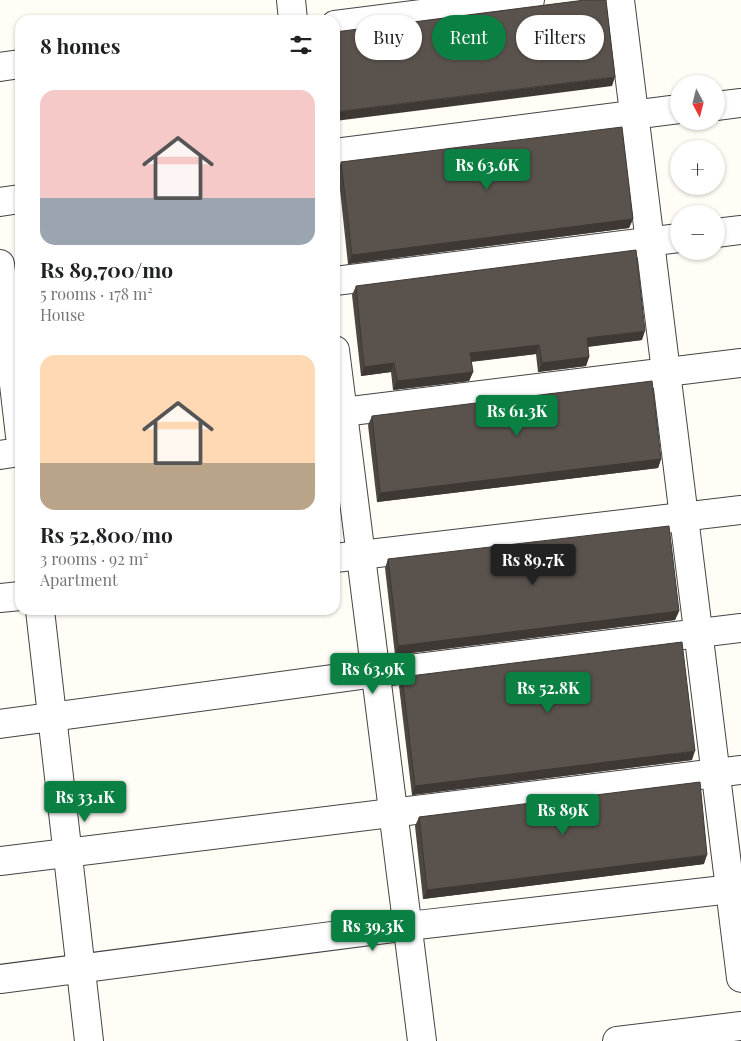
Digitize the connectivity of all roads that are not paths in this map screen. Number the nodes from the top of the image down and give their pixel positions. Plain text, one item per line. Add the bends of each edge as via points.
1 (291, 0) edge
2 (530, 0) edge
3 (620, 0) edge
4 (292, 15) edge
5 (340, 24) edge
6 (15, 65) edge
7 (0, 67) edge
8 (741, 103) edge
9 (725, 105) edge
10 (670, 110) edge
11 (635, 114) junction
12 (340, 152) edge
13 (15, 200) edge
14 (0, 202) edge
15 (741, 230) edge
16 (725, 232) edge
17 (670, 239) edge
18 (649, 242) junction
19 (0, 264) edge
20 (340, 280) edge
21 (8, 321) edge
22 (741, 363) edge
23 (665, 372) junction
24 (15, 388) edge
25 (340, 413) edge
26 (340, 429) edge
27 (15, 453) edge
28 (0, 455) edge
29 (741, 510) edge
30 (684, 516) junction
31 (348, 556) edge
32 (15, 596) edge
33 (0, 598) edge
34 (41, 615) edge
35 (741, 628) edge
36 (698, 634) junction
37 (376, 673) junction
38 (52, 718) junction
39 (0, 724) edge
40 (728, 772) edge
41 (393, 813) junction
42 (67, 853) junction
43 (0, 861) edge
44 (735, 889) edge
45 (408, 926) junction
46 (80, 969) junction
47 (741, 978) edge
48 (0, 979) edge
49 (741, 1026) edge
50 (89, 1041) edge
51 (422, 1041) edge
52 (617, 1041) edge

1 - 4 street
2 - 5 street
3 - 11 street
6 - 7 street
8 - 9 street
10 - 11 street
11 - 12 street
11 - 18 street
13 - 14 street
15 - 16 street
17 - 18 street
18 - 20 street
18 - 23 street
19 - 21 street
21 - 24 street
22 - 23 street
23 - 25 street
23 - 30 street
26 - 31 street
27 - 28 street
29 - 30 street
30 - 31 street
30 - 36 street
31 - 37 street
32 - 33 street
34 - 38 street
35 - 36 street
36 - 37 street
36 - 40 street
37 - 38 street
37 - 41 street
38 - 39 street
38 - 42 street
40 - 41 street
40 - 44 street
41 - 42 street
41 - 45 street
42 - 43 street
42 - 46 street
44 - 45 street
44 - 47 street
45 - 46 street
45 - 51 street
46 - 48 street
46 - 50 street
49 - 52 street

